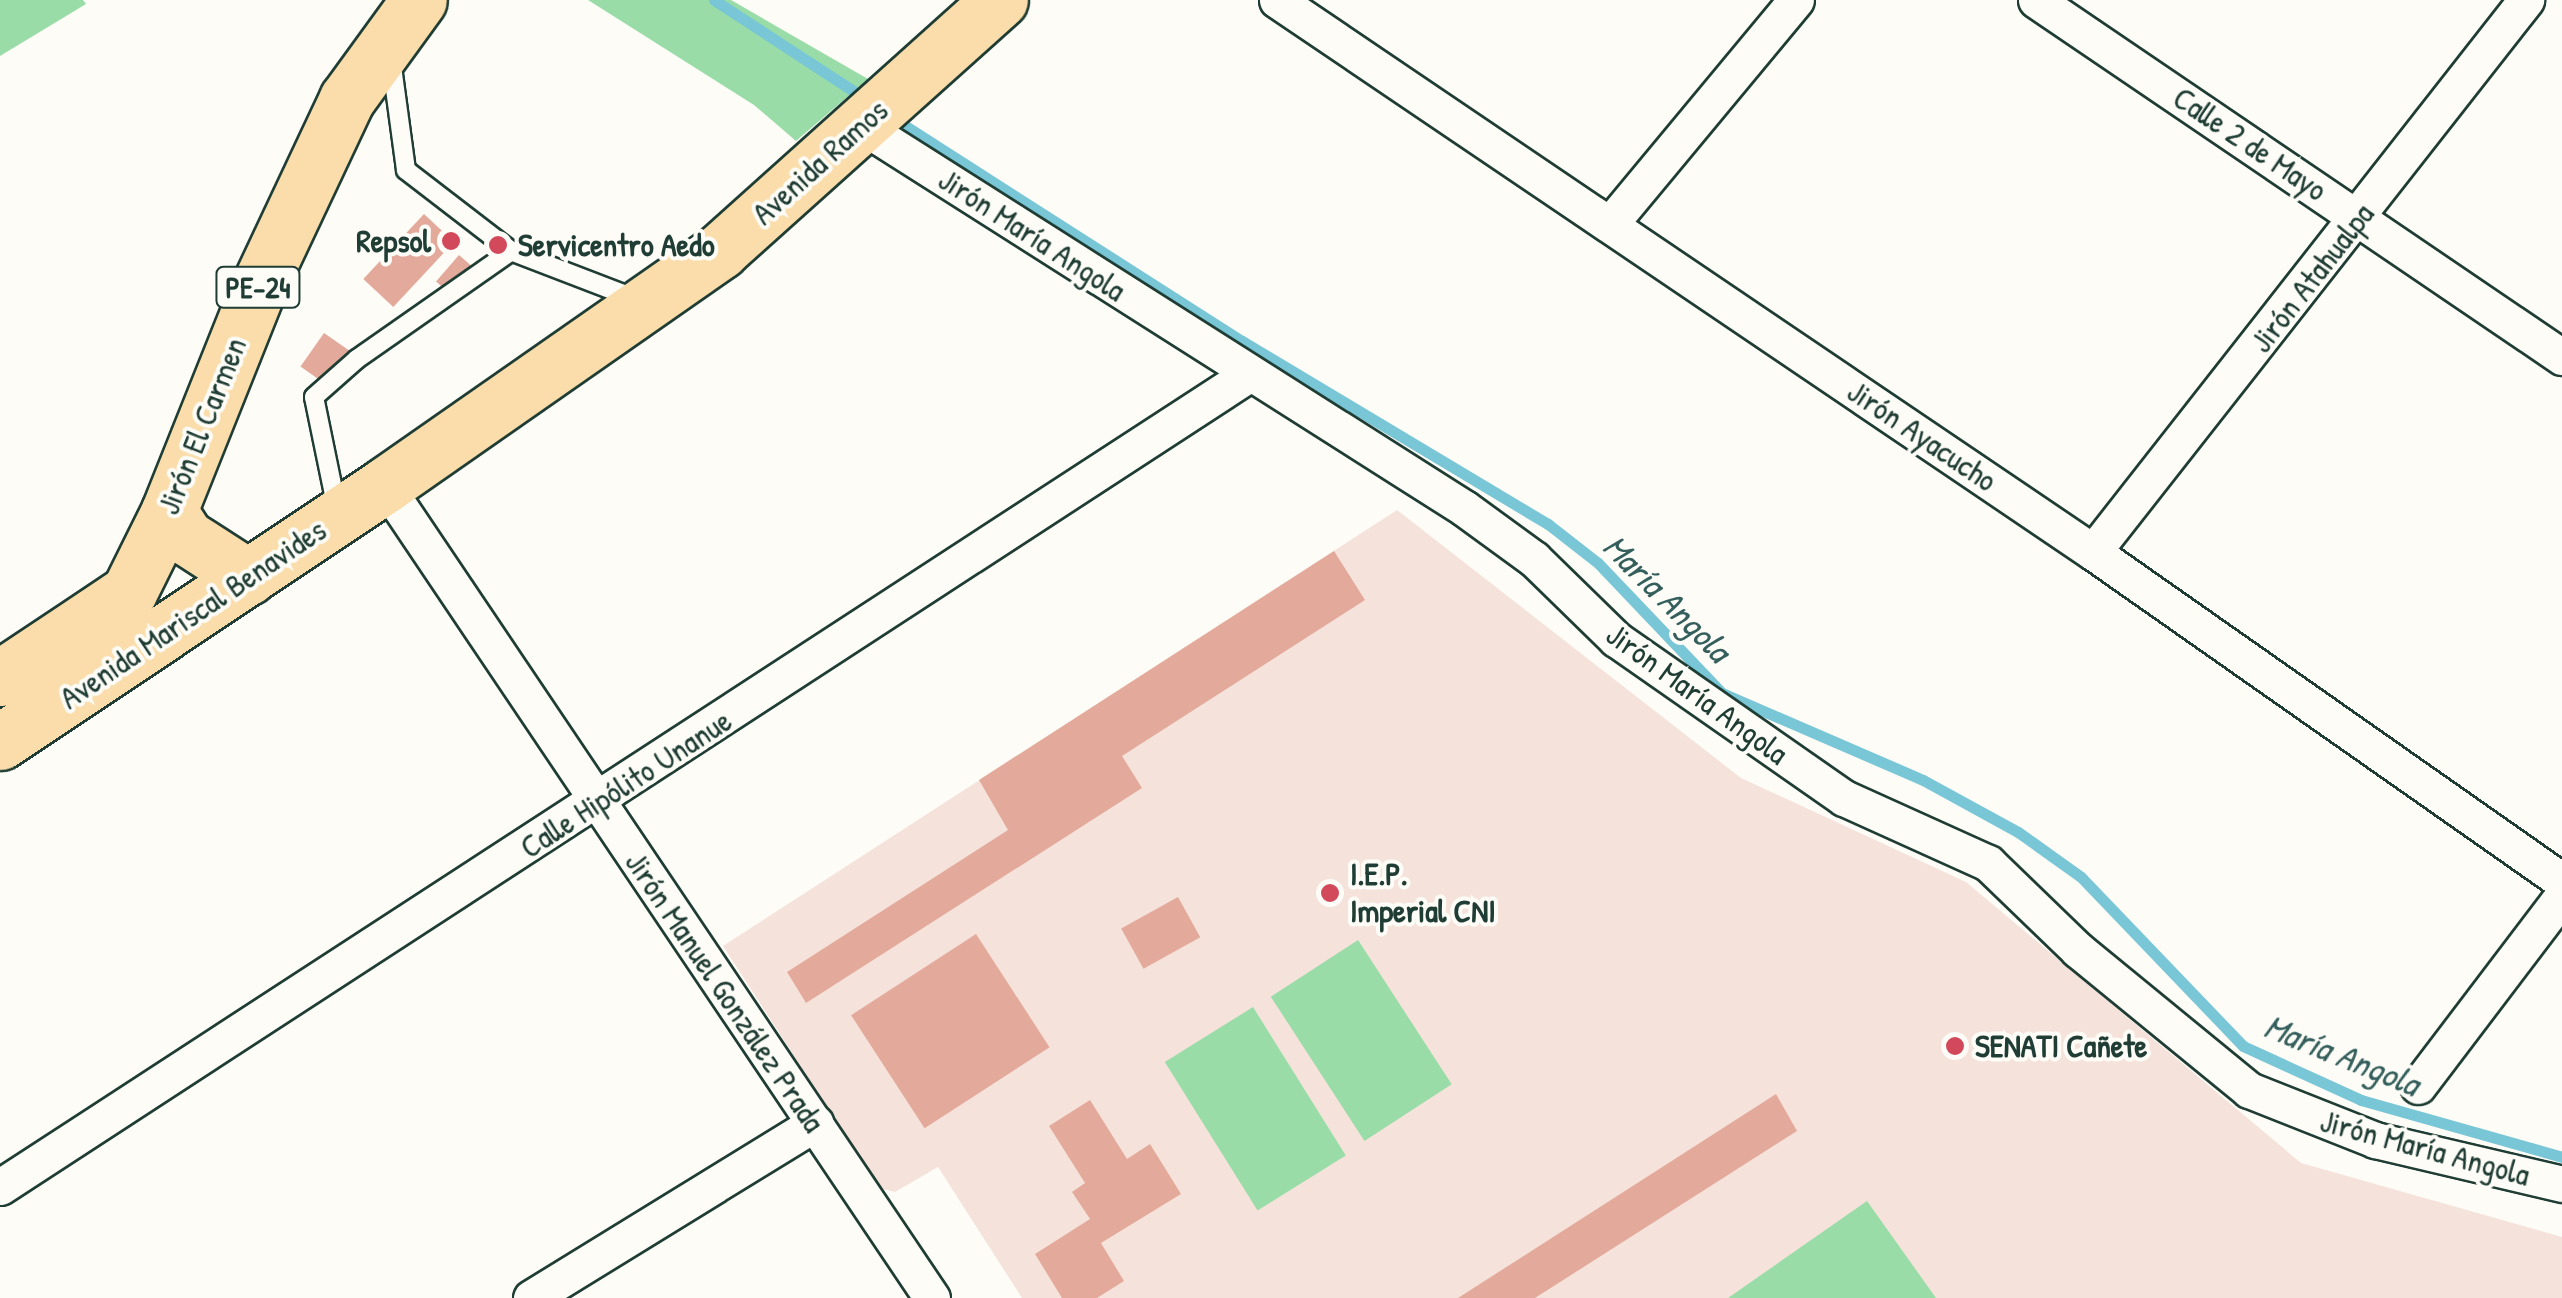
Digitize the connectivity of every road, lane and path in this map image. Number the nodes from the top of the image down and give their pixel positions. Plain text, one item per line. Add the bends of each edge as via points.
1 (1000, 0) edge
2 (1277, 0) edge
3 (1796, 0) edge
4 (2036, 0) edge
5 (2526, 0) edge
6 (403, 18) edge
7 (862, 126) junction
8 (2360, 219) junction
9 (1610, 224) junction
10 (511, 251) junction
11 (646, 303) junction
12 (2562, 357) edge
13 (1249, 374) junction
14 (386, 486) junction
15 (169, 511) junction
16 (338, 516) junction
17 (2093, 552) junction
18 (248, 577) junction
19 (129, 592) joint
20 (0, 678) edge
21 (0, 742) edge
22 (597, 804) junction
23 (2562, 881) edge
24 (2562, 896) edge
25 (2418, 1086) dead end
26 (815, 1124) junction
27 (2562, 1184) edge
28 (0, 1187) edge
29 (532, 1298) edge
30 (932, 1298) edge

1 - 7 highway, Avenida Ramos
2 - 9 street, Jirón Ayacucho
3 - 9 street
4 - 8 street, Calle 2 de Mayo
5 - 8 street, Jirón Atahualpa
6 - 10 lane via 406,170
6 - 15 highway, Jirón El Carmen / PE-24 via 347,99 258,288
7 - 11 highway, Avenida Ramos via 720,251
7 - 13 street, Jirón María Angola
8 - 12 street, Calle 2 de Mayo
8 - 17 street, Jirón Atahualpa
9 - 17 street, Jirón Ayacucho
10 - 11 lane
10 - 16 lane via 314,397
11 - 14 highway, Avenida Ramos
13 - 22 street, Calle Hipólito Unanue
13 - 27 street, Jirón María Angola via 1464,508 1534,559 1616,639 1844,798 1988,863 2078,950 2249,1090 2375,1140
14 - 16 highway, Avenida Mariscal Benavides
14 - 22 street, Jirón Manuel González Prada
15 - 18 highway via 186,537
15 - 19 highway, Jirón El Carmen / PE-24
16 - 18 highway, Avenida Mariscal Benavides
17 - 23 street, Jirón Ayacucho
18 - 21 highway, Avenida Mariscal Benavides
19 - 20 highway, Avenida Mariscal Benavides / PE-24
22 - 26 street, Jirón Manuel González Prada
22 - 28 street, Calle Hipólito Unanue
24 - 25 street
26 - 29 street
26 - 30 street, Jirón Manuel González Prada

